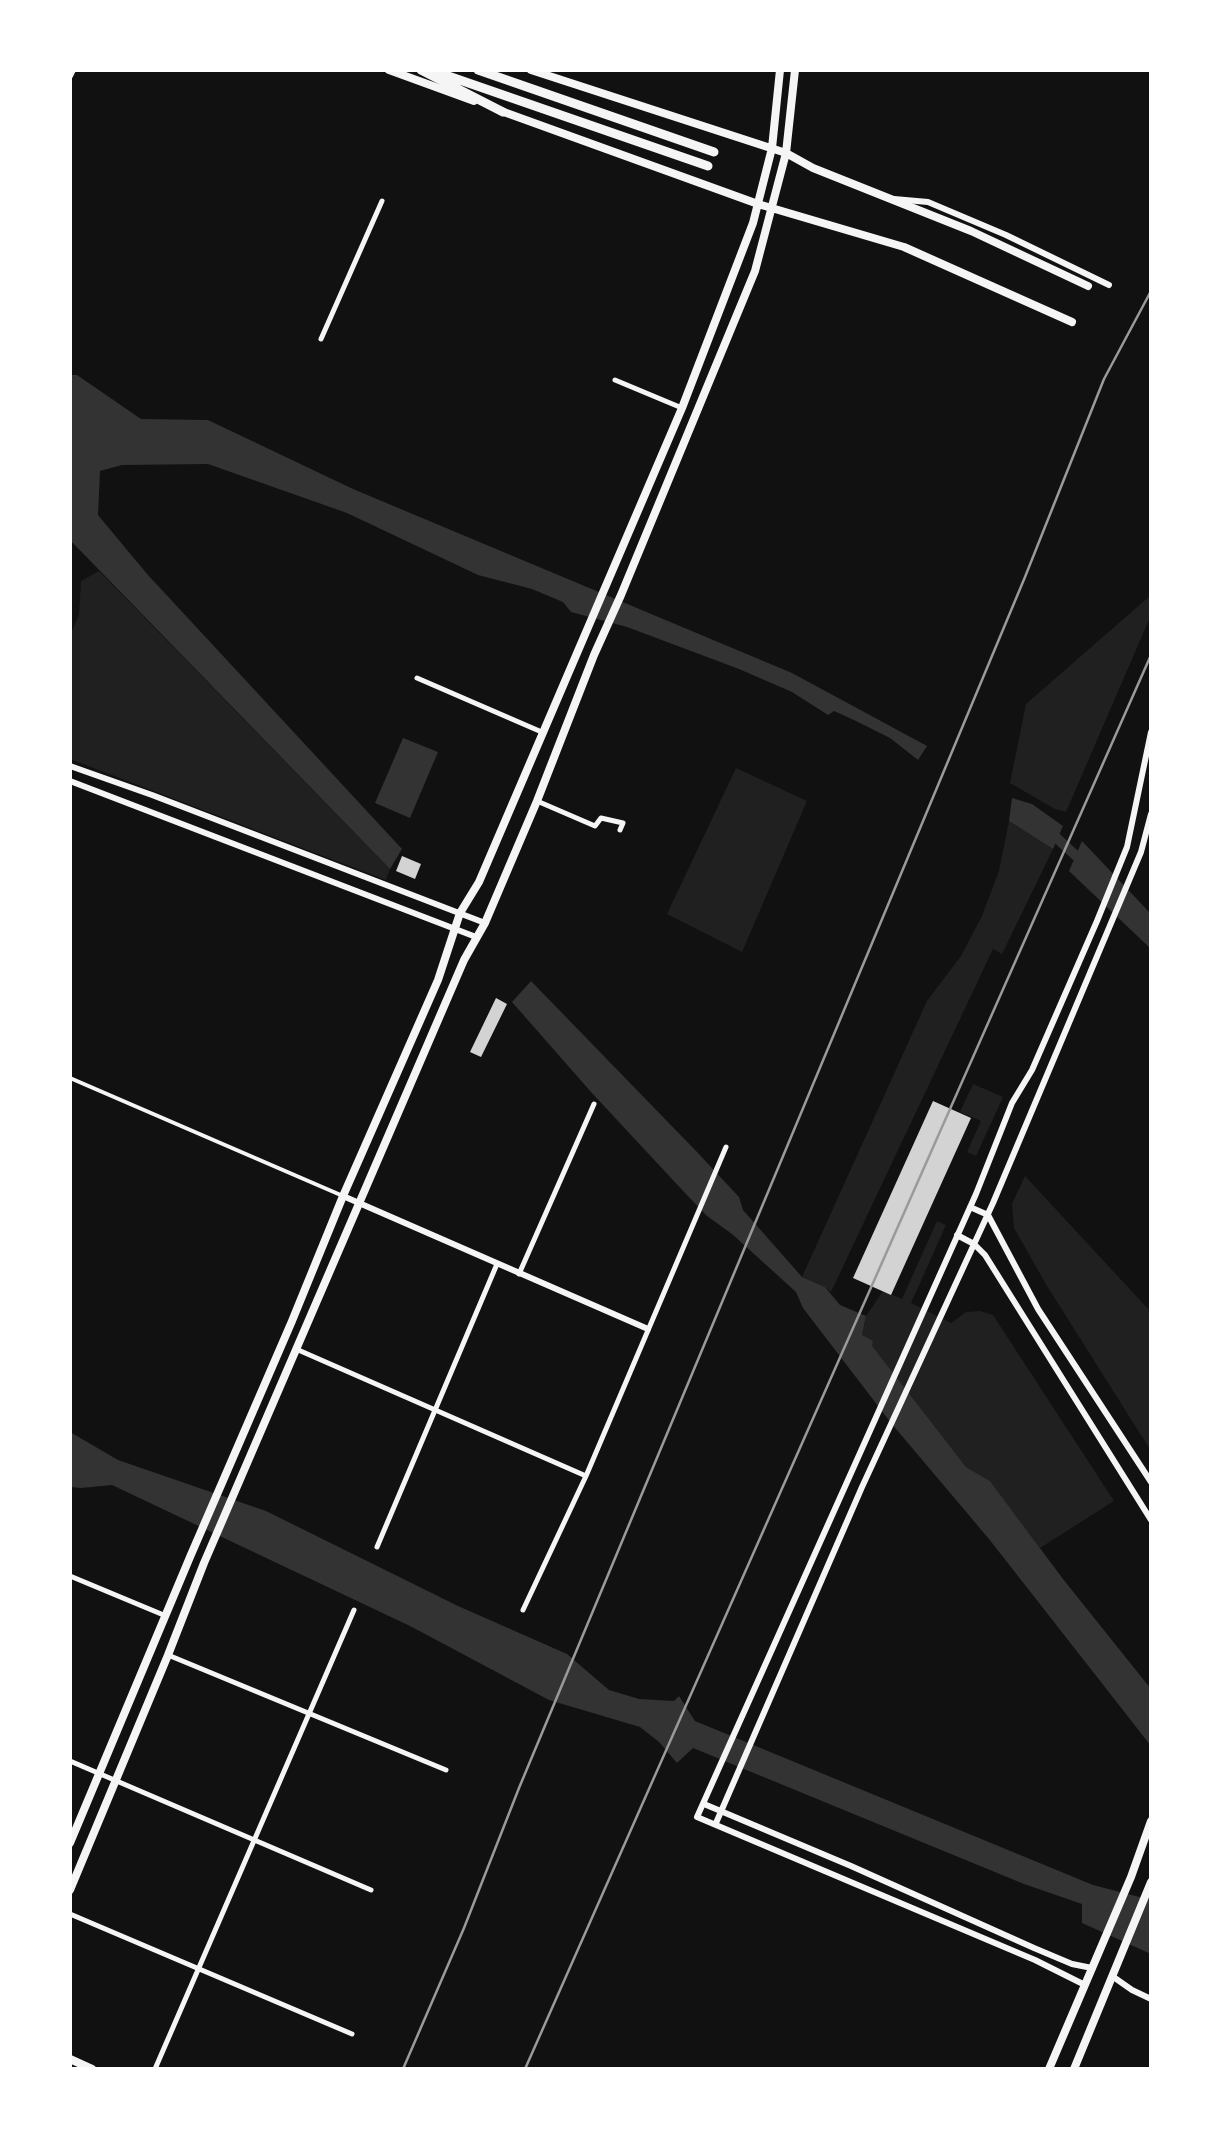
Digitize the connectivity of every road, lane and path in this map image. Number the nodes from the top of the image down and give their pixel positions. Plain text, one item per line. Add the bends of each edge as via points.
1 (388, 70) edge
2 (421, 70) edge
3 (431, 70) edge
4 (478, 70) edge
5 (531, 70) edge
6 (780, 70) edge
7 (795, 70) edge
8 (503, 112) junction
9 (772, 148) junction
10 (714, 152) dead end
11 (786, 153) junction
12 (708, 166) dead end
13 (892, 199) junction
14 (382, 201) dead end
15 (758, 204) junction
16 (773, 208) junction
17 (1109, 285) dead end
18 (1088, 286) dead end
19 (1072, 322) dead end
20 (321, 339) dead end
21 (615, 380) dead end
22 (682, 408) junction
23 (417, 678) dead end
24 (1151, 732) edge
25 (544, 733) junction
26 (70, 766) edge
27 (70, 781) edge
28 (536, 801) junction
29 (1151, 814) edge
30 (620, 830) dead end
31 (460, 913) junction
32 (484, 923) junction
33 (454, 928) junction
34 (476, 937) junction
35 (70, 1078) edge
36 (594, 1104) dead end
37 (726, 1147) dead end
38 (343, 1196) junction
39 (358, 1203) junction
40 (970, 1207) junction
41 (988, 1216) junction
42 (957, 1236) junction
43 (974, 1244) junction
44 (497, 1264) junction
45 (519, 1274) junction
46 (648, 1329) junction
47 (296, 1349) junction
48 (435, 1410) junction
49 (586, 1476) junction
50 (1151, 1482) edge
51 (1151, 1520) edge
52 (376, 1547) dead end
53 (70, 1576) edge
54 (354, 1610) dead end
55 (523, 1610) dead end
56 (166, 1616) junction
57 (168, 1655) junction
58 (310, 1713) junction
59 (70, 1761) edge
60 (446, 1770) dead end
61 (100, 1774) junction
62 (116, 1780) junction
63 (704, 1804) junction
64 (723, 1812) junction
65 (1151, 1821) edge
66 (716, 1823) junction
67 (255, 1840) junction
68 (70, 1843) edge
69 (1150, 1883) edge
70 (70, 1890) edge
71 (371, 1890) dead end
72 (70, 1914) edge
73 (200, 1967) junction
74 (1092, 1968) junction
75 (1112, 1976) junction
76 (1085, 1985) junction
77 (1151, 1998) edge
78 (352, 2034) dead end
79 (70, 2059) edge
80 (92, 2069) edge
81 (155, 2069) edge
82 (1049, 2069) edge
83 (1074, 2069) edge

1 - 8 main road
2 - 8 main road
3 - 12 main road
4 - 10 main road
5 - 9 main road
6 - 9 main road
7 - 11 main road
8 - 15 main road
9 - 11 main road
9 - 15 main road
11 - 13 main road
11 - 16 main road
13 - 17 street via 928,202
13 - 18 main road
14 - 20 street
15 - 16 main road
15 - 22 main road
16 - 19 main road via 904,248
16 - 28 main road via 755,272
21 - 22 street
22 - 25 main road
23 - 25 street
24 - 40 street via 1127,847
25 - 31 main road
26 - 31 street
27 - 33 street
28 - 30 street via 595,826 601,818 623,823
28 - 32 main road
29 - 41 street via 1141,852
31 - 32 street
31 - 33 main road
32 - 34 main road
33 - 34 street
33 - 38 main road via 438,980
34 - 39 main road
35 - 38 street
36 - 45 street
37 - 46 street
38 - 39 street
38 - 56 main road
39 - 44 street
39 - 47 main road
40 - 41 street
40 - 42 street
41 - 43 street
41 - 50 street via 1038,1309
42 - 43 street
42 - 63 street
43 - 51 street
43 - 64 street
44 - 45 street
44 - 48 street
45 - 46 street
46 - 49 street
47 - 48 street
47 - 57 main road
48 - 49 street
48 - 52 street
49 - 55 street
53 - 56 street
54 - 58 street
56 - 61 main road
57 - 58 street
57 - 62 main road
58 - 60 street
58 - 67 street
59 - 61 street
61 - 62 street
61 - 68 main road
62 - 67 street
62 - 70 main road
63 - 64 street
63 - 66 street via 697,1817
64 - 66 street
64 - 74 street
65 - 74 main road
66 - 76 street
67 - 71 street
67 - 73 street
69 - 75 main road
72 - 73 street
73 - 78 street
73 - 81 street
74 - 76 main road
75 - 77 street
75 - 83 main road
76 - 82 main road
79 - 80 main road

